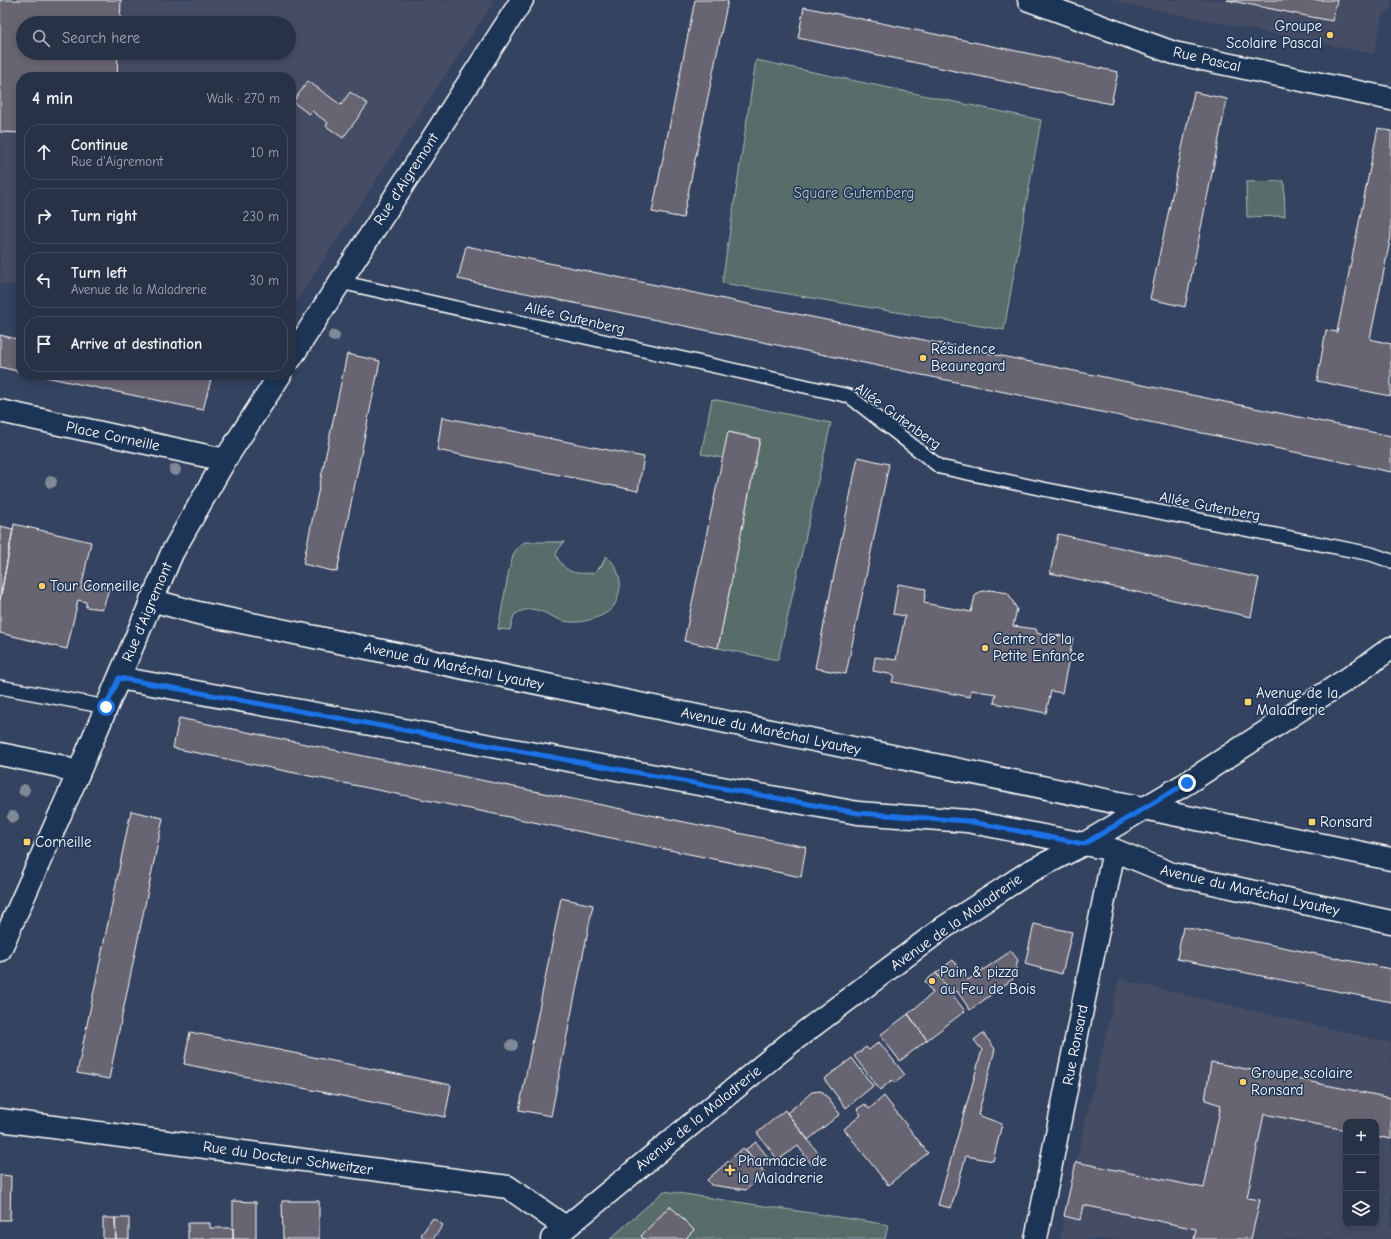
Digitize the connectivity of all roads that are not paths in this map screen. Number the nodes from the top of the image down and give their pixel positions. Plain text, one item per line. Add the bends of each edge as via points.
1 (522, 0) edge
2 (1029, 0) edge
3 (1391, 99) edge
4 (340, 282) junction
5 (296, 350) edge
6 (277, 380) edge
7 (0, 411) edge
8 (225, 460) junction
9 (1391, 561) edge
10 (152, 600) junction
11 (1391, 648) edge
12 (119, 678) junction
13 (0, 687) edge
14 (106, 707) junction
15 (0, 754) edge
16 (78, 774) junction
17 (1143, 808) junction
18 (1084, 844) junction
19 (1114, 850) junction
20 (1391, 859) edge
21 (1391, 922) edge
22 (0, 950) edge
23 (0, 1120) edge
24 (558, 1233) edge
25 (1036, 1239) edge

1 - 4 street, Rue d'Aigremont
2 - 3 street, Rue Pascal via 1174,53
4 - 5 street, Rue d'Aigremont
4 - 9 lane, Allée Gutenberg via 849,396 940,467 1371,554
6 - 8 street, Rue d'Aigremont
7 - 8 street, Place Corneille
8 - 10 street, Rue d'Aigremont via 172,552
10 - 12 street, Rue d'Aigremont
10 - 17 street, Avenue du Maréchal Lyautey via 198,613
11 - 17 street, Avenue de la Maladrerie via 1187,783
12 - 14 street, Rue d'Aigremont
12 - 18 street, Avenue du Maréchal Lyautey via 858,813 967,821
13 - 14 lane
14 - 16 street, Rue d'Aigremont
15 - 16 street via 59,766
16 - 22 street, Rue d'Aigremont
17 - 18 street, Avenue de la Maladrerie
17 - 20 street, Avenue du Maréchal Lyautey
18 - 19 street, Avenue du Maréchal Lyautey
18 - 24 street, Avenue de la Maladrerie via 1029,872 943,928 790,1043
19 - 21 street, Avenue du Maréchal Lyautey via 1172,874
19 - 25 street, Rue Ronsard
23 - 24 street, Rue du Docteur Schweitzer via 508,1187

